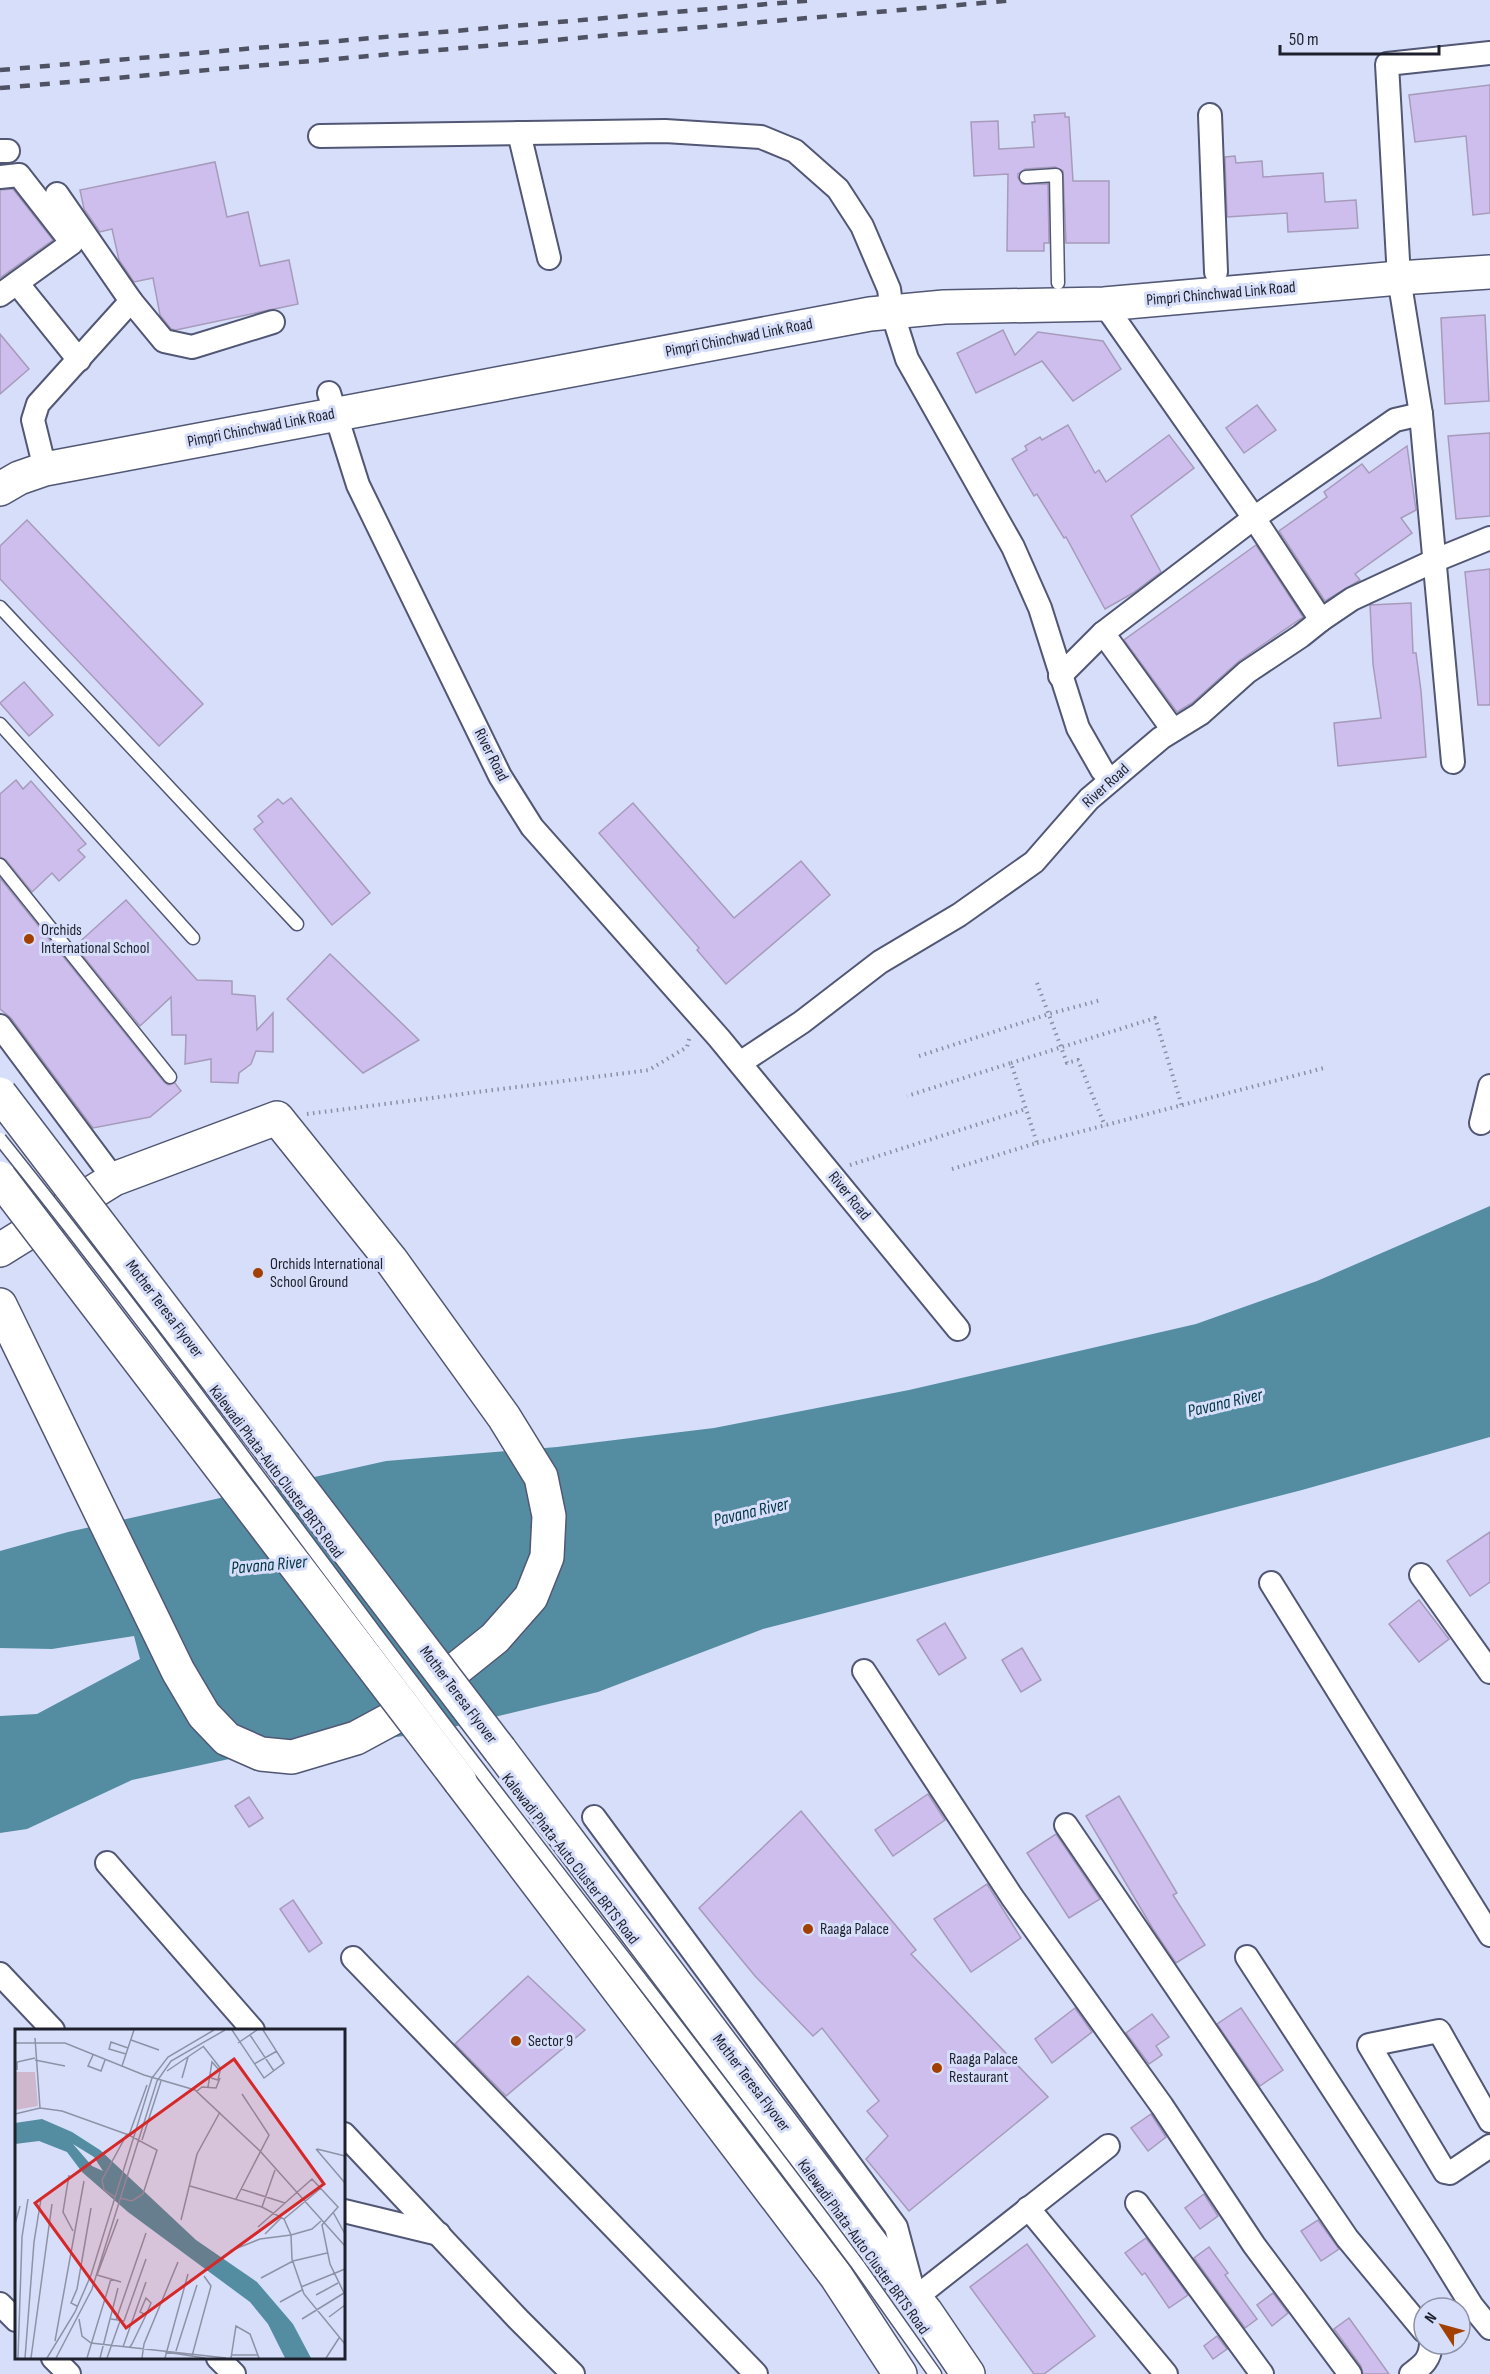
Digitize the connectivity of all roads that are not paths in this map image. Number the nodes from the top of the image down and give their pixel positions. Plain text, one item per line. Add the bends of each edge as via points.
1 (1490, 53) edge
2 (1210, 116) dead end
3 (519, 133) junction
4 (320, 136) dead end
5 (0, 177) edge
6 (1026, 177) dead end
7 (57, 194) dead end
8 (1490, 250) edge
9 (549, 258) dead end
10 (1398, 267) junction
11 (1216, 272) junction
12 (1490, 272) edge
13 (1058, 283) junction
14 (8, 289) edge
15 (1119, 295) junction
16 (891, 300) junction
17 (131, 301) junction
18 (273, 322) dead end
19 (79, 360) junction
20 (332, 403) junction
21 (1421, 414) junction
22 (42, 458) junction
23 (0, 463) edge
24 (0, 489) edge
25 (1254, 518) junction
26 (1490, 538) edge
27 (1436, 560) junction
28 (0, 608) edge
29 (1321, 620) junction
30 (1103, 633) junction
31 (1060, 676) junction
32 (0, 724) edge
33 (1173, 730) junction
34 (1453, 762) dead end
35 (1112, 780) junction
36 (0, 865) edge
37 (297, 924) dead end
38 (193, 938) dead end
39 (0, 1026) edge
40 (740, 1063) junction
41 (170, 1077) dead end
42 (1490, 1086) edge
43 (0, 1094) edge
44 (1481, 1123) dead end
45 (0, 1139) edge
46 (0, 1178) edge
47 (114, 1179) junction
48 (1, 1248) edge
49 (0, 1305) edge
50 (958, 1329) dead end
51 (1421, 1575) dead end
52 (1270, 1583) dead end
53 (864, 1671) dead end
54 (1490, 1672) edge
55 (445, 1678) junction
56 (406, 1711) junction
57 (594, 1817) dead end
58 (1066, 1826) dead end
59 (107, 1863) dead end
60 (1490, 1935) edge
61 (1247, 1957) dead end
62 (353, 1958) dead end
63 (0, 1974) edge
64 (51, 2029) edge
65 (251, 2029) edge
66 (1490, 2121) edge
67 (345, 2135) edge
68 (1108, 2146) dead end
69 (1490, 2146) edge
70 (1137, 2203) dead end
71 (1028, 2208) junction
72 (345, 2211) edge
73 (439, 2234) junction
74 (857, 2264) junction
75 (1460, 2296) edge
76 (915, 2298) junction
77 (0, 2304) edge
78 (1472, 2314) edge
79 (1412, 2317) edge
80 (15, 2319) edge
81 (1490, 2328) edge
82 (1429, 2356) edge
83 (54, 2359) edge
84 (219, 2359) edge
85 (69, 2374) edge
86 (234, 2374) edge
87 (573, 2374) edge
88 (756, 2374) edge
89 (900, 2374) edge
90 (935, 2374) edge
91 (968, 2374) edge
92 (1166, 2374) edge
93 (1262, 2374) edge
94 (1350, 2374) edge
95 (1411, 2374) edge

1 - 10 street via 1387,64
2 - 11 street
3 - 4 street
3 - 9 street
3 - 16 street via 665,131 761,137 795,151 838,189 862,226
5 - 14 street via 20,176 72,243
6 - 13 lane via 1056,175
7 - 17 street
8 - 10 main road, Pimpri Chinchwad Link Road
10 - 11 main road, Pimpri Chinchwad Link Road
10 - 12 main road, Pimpri Chinchwad Link Road
10 - 15 main road, Pimpri Chinchwad Link Road
10 - 21 street
11 - 15 main road, Pimpri Chinchwad Link Road
13 - 15 main road, Pimpri Chinchwad Link Road
13 - 16 main road, Pimpri Chinchwad Link Road via 942,285
14 - 19 street
15 - 16 main road, Pimpri Chinchwad Link Road via 944,307
15 - 25 street
16 - 20 main road, Pimpri Chinchwad Link Road via 855,294
16 - 31 street via 907,359 1017,558 1040,608
17 - 18 street via 164,341 192,347
17 - 19 street
19 - 22 street via 38,404 33,420
20 - 22 main road, Pimpri Chinchwad Link Road
20 - 40 street, River Road via 358,485 500,776 532,827
21 - 25 street via 1395,420
21 - 27 street
22 - 23 main road, Pimpri Chinchwad Link Road
22 - 24 main road, Pimpri Chinchwad Link Road
25 - 29 street
25 - 30 street
26 - 27 street, River Road
27 - 29 street, River Road via 1352,599
27 - 34 street
28 - 37 lane
29 - 33 street, River Road via 1247,672 1200,714
30 - 31 street
30 - 33 street
31 - 35 street via 1078,728
32 - 38 lane
33 - 35 street, River Road
35 - 40 street, River Road via 1089,799 1034,862 959,915 880,962 802,1022
36 - 41 lane
39 - 47 street
40 - 50 street, River Road
42 - 44 street
43 - 55 main road, Mother Teresa Flyover, bridge
45 - 74 lane, Kalewadi Phata-Auto Cluster BRTS Road, bridge
46 - 56 main road, Mother Teresa Flyover, bridge
47 - 48 main road
47 - 55 main road via 278,1118 391,1260 504,1417 541,1477 549,1516 547,1557 531,1597 495,1638
49 - 56 main road via 178,1671 204,1715 227,1739 261,1754 292,1757 356,1738
51 - 54 street
52 - 60 street
53 - 94 street via 1012,1897 1162,2106 1254,2245
55 - 74 main road, Mother Teresa Flyover, bridge
56 - 74 main road, Mother Teresa Flyover, bridge
57 - 76 street via 896,2227
58 - 79 street via 1347,2238
59 - 65 street
61 - 75 street via 1438,2251
62 - 88 street
63 - 64 street
66 - 69 street via 1438,2031 1369,2045 1445,2172 1450,2173
67 - 73 street
68 - 71 street
70 - 93 street
71 - 76 street
71 - 92 street
72 - 73 street
73 - 87 street
74 - 76 main road, Mother Teresa Flyover
74 - 89 main road, Mother Teresa Flyover
74 - 90 lane, Kalewadi Phata-Auto Cluster BRTS Road
76 - 91 main road, Mother Teresa Flyover
77 - 80 street
78 - 81 street
82 - 95 street
83 - 85 street
84 - 86 street

